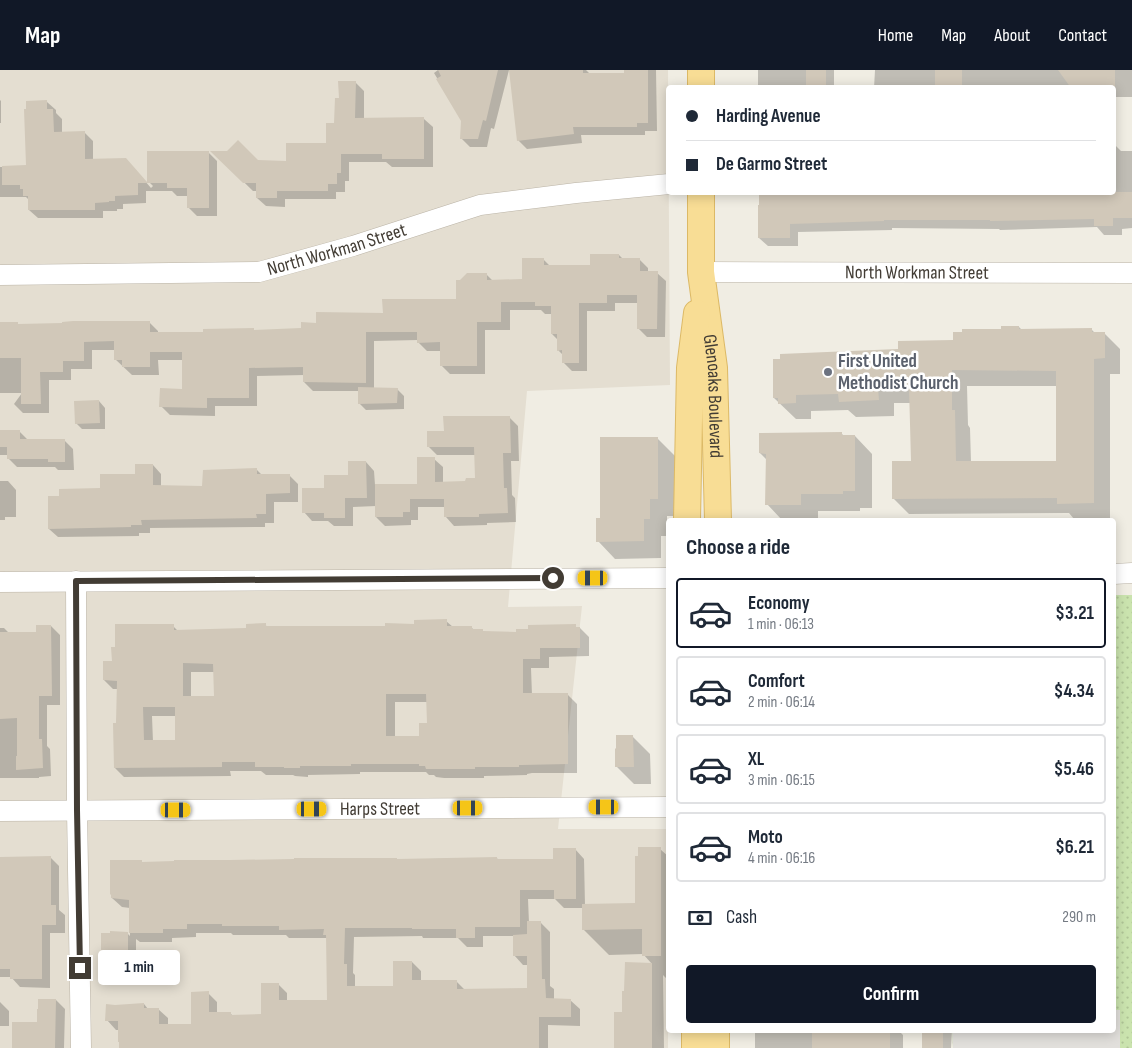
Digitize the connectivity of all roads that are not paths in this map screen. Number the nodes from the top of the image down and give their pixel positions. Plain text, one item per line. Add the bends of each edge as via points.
1 (700, 70) edge
2 (701, 85) edge
3 (666, 184) edge
4 (701, 195) edge
5 (702, 272) junction
6 (1132, 273) edge
7 (0, 275) edge
8 (688, 518) edge
9 (718, 518) edge
10 (1116, 574) edge
11 (1132, 574) edge
12 (666, 578) edge
13 (76, 581) junction
14 (0, 582) edge
15 (666, 807) edge
16 (0, 810) edge
17 (77, 810) junction
18 (695, 1033) edge
19 (716, 1033) edge
20 (81, 1048) edge
21 (695, 1048) edge
22 (716, 1048) edge

1 - 2 main road
3 - 7 street, North Workman Street via 480,205 259,272
4 - 5 main road, Glenoaks Boulevard
5 - 6 street, North Workman Street
5 - 8 main road, Glenoaks Boulevard via 690,368
5 - 9 main road, Glenoaks Boulevard via 714,368
10 - 11 street
12 - 13 street
13 - 14 street
13 - 17 street
15 - 17 street, Harps Street
16 - 17 street, Harps Street
17 - 20 street
18 - 21 main road
19 - 22 main road

